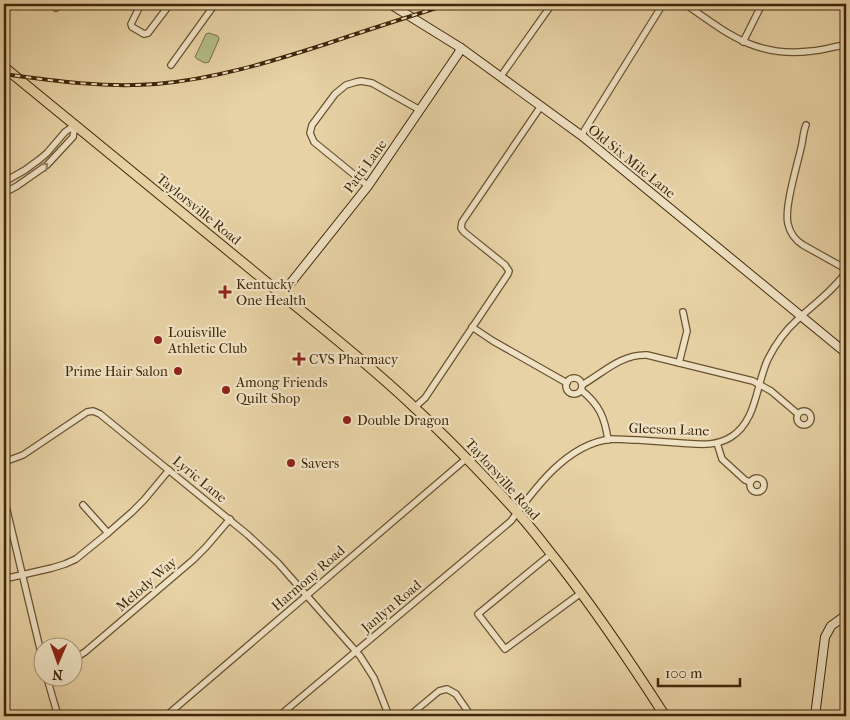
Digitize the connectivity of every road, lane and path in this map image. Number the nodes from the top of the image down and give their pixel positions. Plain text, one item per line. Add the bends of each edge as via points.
1 (141, 4) edge
2 (170, 4) edge
3 (215, 4) edge
4 (390, 4) edge
5 (552, 4) edge
6 (663, 4) edge
7 (685, 4) edge
8 (762, 4) edge
9 (743, 42) junction
10 (846, 45) edge
11 (461, 48) junction
12 (172, 65) dead end
13 (4, 67) edge
14 (501, 76) junction
15 (541, 106) junction
16 (420, 110) junction
17 (75, 125) junction
18 (806, 125) dead end
19 (582, 136) junction
20 (4, 182) edge
21 (368, 186) junction
22 (4, 193) edge
23 (846, 270) edge
24 (282, 294) junction
25 (683, 312) dead end
26 (801, 316) junction
27 (472, 327) junction
28 (846, 353) edge
29 (680, 363) junction
30 (567, 383) junction
31 (759, 384) junction
32 (581, 387) junction
33 (415, 407) junction
34 (798, 414) dead end
35 (608, 440) junction
36 (717, 443) junction
37 (467, 458) junction
38 (4, 462) edge
39 (169, 470) junction
40 (750, 482) dead end
41 (4, 498) edge
42 (83, 505) dead end
43 (517, 512) junction
44 (230, 519) junction
45 (108, 533) junction
46 (551, 554) junction
47 (22, 575) junction
48 (4, 579) edge
49 (581, 592) junction
50 (307, 595) junction
51 (846, 615) edge
52 (37, 638) edge
53 (356, 652) junction
54 (82, 654) edge
55 (50, 688) edge
56 (58, 716) edge
57 (166, 716) edge
58 (279, 716) edge
59 (389, 716) edge
60 (408, 716) edge
61 (471, 716) edge
62 (665, 716) edge
63 (815, 716) edge

1 - 2 street via 131,24 144,34
3 - 12 street
4 - 11 street, Old Six Mile Lane
5 - 14 street
6 - 19 street
7 - 9 street
8 - 9 street
9 - 10 street via 773,51 792,52
11 - 14 street, Old Six Mile Lane
11 - 16 street, Patti Lane
13 - 17 main road, Taylorsville Road
14 - 15 street, Old Six Mile Lane
15 - 19 street, Old Six Mile Lane
15 - 27 street via 461,225 464,232 505,265 508,271
16 - 21 street, Patti Lane
16 - 21 street via 372,83 361,81 346,85 335,94 312,125 310,133 314,142
17 - 20 street via 40,159
22 -> 17 street via 47,165 73,137
17 - 24 main road, Taylorsville Road
18 - 23 street via 788,205 788,225 803,246
19 - 26 street, Old Six Mile Lane
21 - 24 street, Patti Lane
23 - 26 street, Gleeson Lane via 835,285
24 - 33 main road, Taylorsville Road
25 - 29 street via 687,331
26 - 28 street, Old Six Mile Lane
26 - 31 street, Gleeson Lane via 774,349
27 - 30 street
27 - 33 street via 425,398
29 - 31 street via 754,380
29 - 32 street via 647,355 631,356
30 - 32 street via 575,378
30 - 32 street via 566,388 570,392 577,393
31 - 34 street
31 - 36 street, Gleeson Lane via 751,414 744,426
32 - 35 street via 603,415
33 - 37 main road, Taylorsville Road
35 - 36 street, Gleeson Lane
35 - 43 street, Gleeson Lane via 588,446 567,458
36 - 40 street via 722,458
37 - 43 main road, Taylorsville Road
37 - 50 street, Harmony Road
38 - 39 street, Lyric Lane via 23,455 84,413 93,411
39 - 44 street, Lyric Lane
39 - 45 street via 144,500
41 - 47 street
42 - 45 street
43 - 46 main road, Taylorsville Road
43 - 53 street, Janlyn Road via 511,521
44 - 50 street, Lyric Lane via 262,547
44 - 54 street, Melody Way via 192,560
45 - 47 street via 76,559
46 - 49 main road, Taylorsville Road
46 - 49 street via 478,614 505,649
47 - 48 street
47 - 52 street
49 - 62 main road, Taylorsville Road
50 - 53 street, Lyric Lane
50 - 57 street, Harmony Road
51 - 63 street via 831,626 825,637
53 - 58 street, Janlyn Road
53 - 59 street, Lyric Lane via 374,678
55 - 56 street
60 - 61 street via 440,691 447,690 456,694

